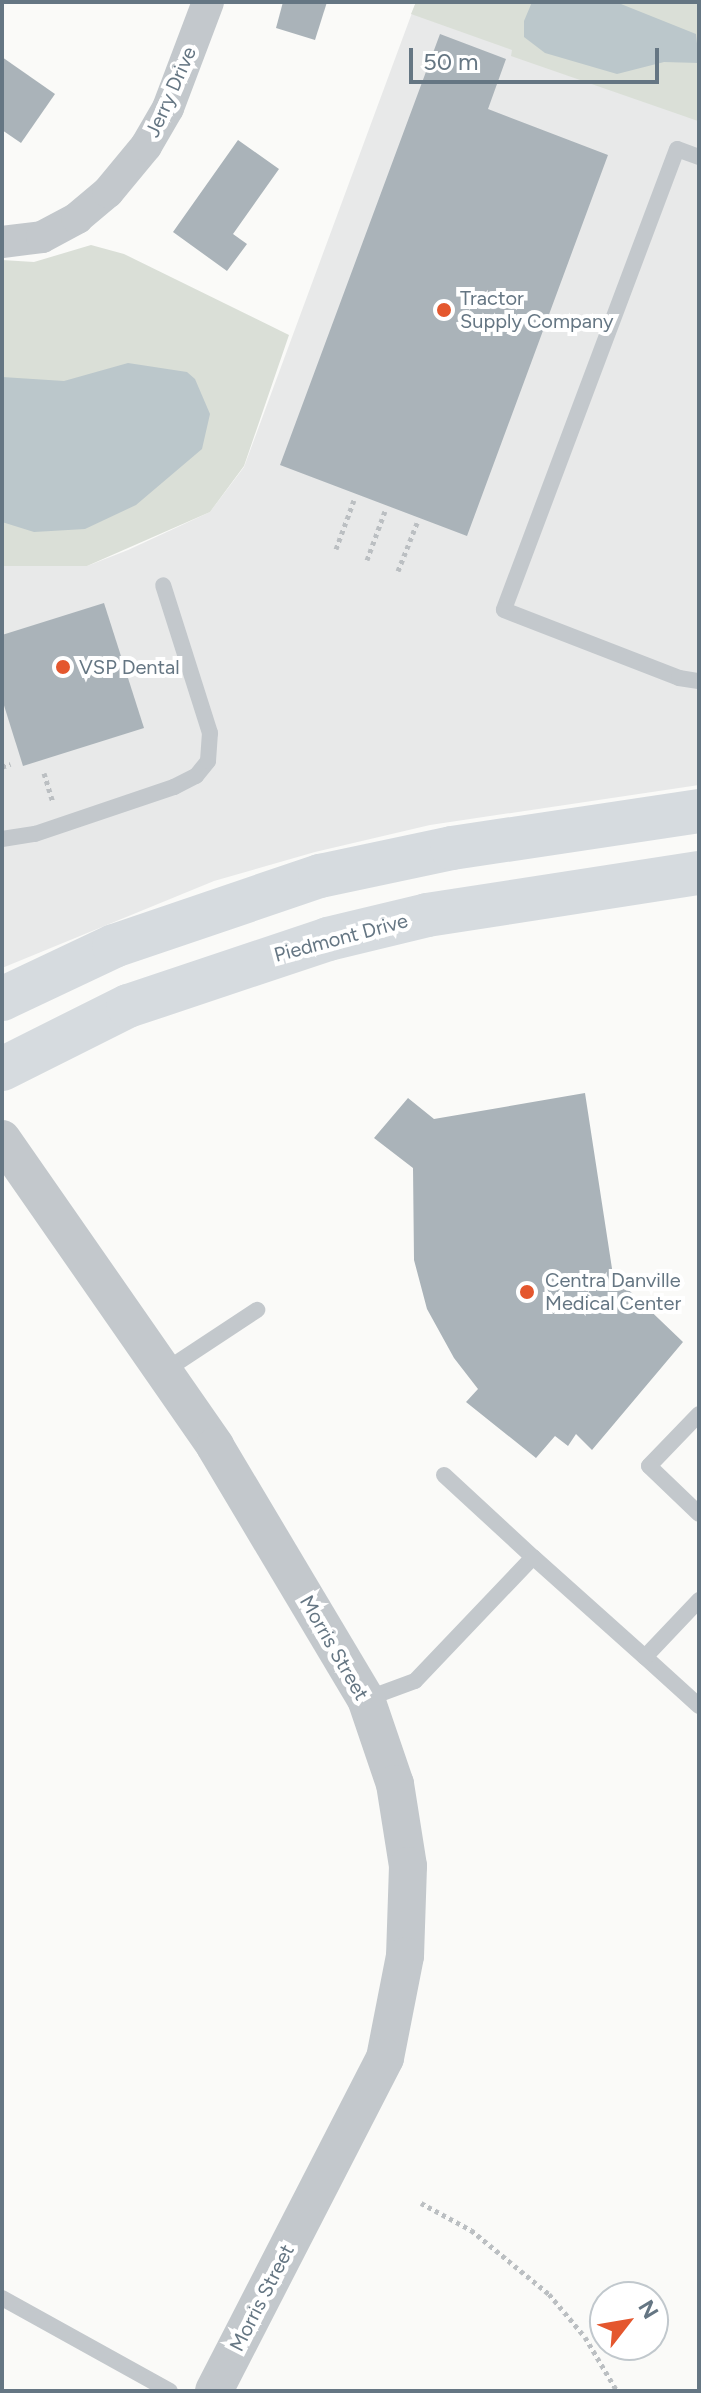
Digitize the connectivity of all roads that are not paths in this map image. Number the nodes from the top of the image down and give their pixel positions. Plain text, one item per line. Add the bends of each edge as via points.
1 (208, 2) edge
2 (699, 157) edge
3 (2, 242) edge
4 (163, 585) dead end
5 (699, 681) edge
6 (699, 811) edge
7 (2, 839) edge
8 (699, 873) edge
9 (2, 999) edge
10 (2, 1069) edge
11 (2, 1139) edge
12 (257, 1310) dead end
13 (163, 1372) junction
14 (699, 1414) edge
15 (444, 1475) dead end
16 (699, 1514) edge
17 (533, 1557) junction
18 (699, 1600) edge
19 (645, 1657) junction
20 (366, 1699) junction
21 (699, 1706) edge
22 (2, 2298) edge
23 (170, 2391) edge
24 (214, 2391) edge

1 - 3 street, Jerry Drive via 168,108 146,146 108,192 77,218 42,237
2 - 5 lane via 677,149 504,610 679,678
4 - 7 lane via 210,733 208,761 196,776 174,787 35,834
6 - 9 main road via 452,848 320,876 114,946
8 - 10 main road, Piedmont Drive via 427,915 328,939 142,1001
11 - 13 street, Morris Street
12 - 13 lane
13 - 20 street, Morris Street via 215,1446
14 - 16 lane via 649,1466
15 - 17 lane
17 - 19 lane
17 - 20 lane via 415,1681
18 - 19 lane
19 - 21 lane
20 - 24 street, Morris Street via 395,1784 408,1866 405,1956 385,2058
22 - 23 lane

